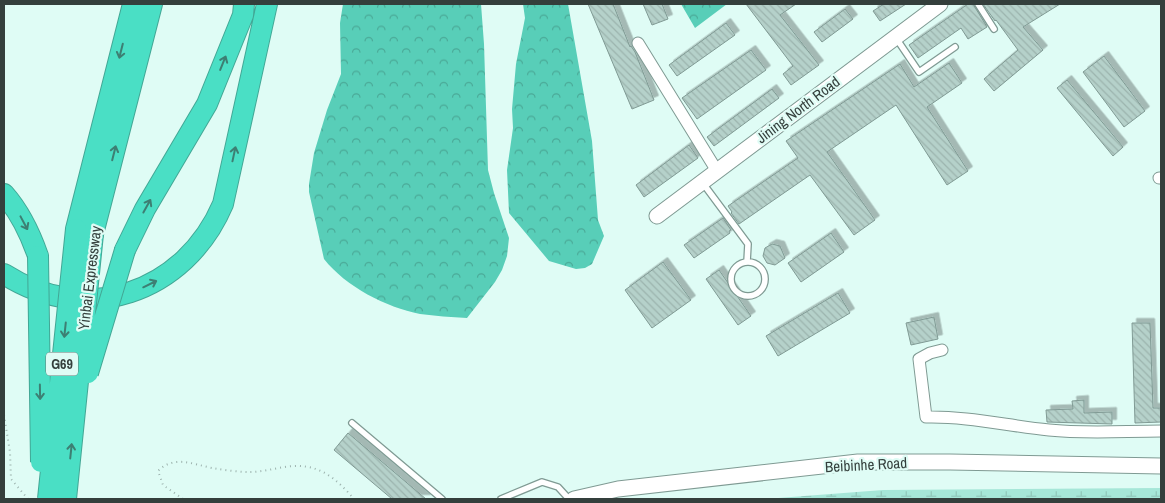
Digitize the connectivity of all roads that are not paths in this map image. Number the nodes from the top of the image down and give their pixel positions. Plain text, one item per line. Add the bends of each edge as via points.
1 (133, 4) edge
2 (152, 4) edge
3 (244, 4) edge
4 (267, 4) edge
5 (940, 4) edge
6 (978, 4) edge
7 (994, 30) dead end
8 (895, 36) junction
9 (638, 43) dead end
10 (955, 47) dead end
11 (717, 171) junction
12 (702, 182) junction
13 (4, 194) edge
14 (657, 216) dead end
15 (84, 232) junction
16 (748, 262) junction
17 (4, 274) edge
18 (942, 350) dead end
19 (75, 418) junction
20 (352, 423) dead end
21 (1161, 430) edge
22 (1161, 466) edge
23 (41, 499) edge
24 (48, 499) edge
25 (66, 499) edge
26 (442, 499) edge
27 (501, 499) edge
28 (569, 499) edge
29 (574, 499) edge

1 -> 15 highway, Yinbai Expressway / G69
15 -> 2 highway, Yinbai Expressway / G69
19 -> 3 highway, bridge via 125,250 145,209 207,104 243,15
17 -> 4 highway via 44,294 93,299 140,289 169,274 192,254 210,231 223,204
5 - 8 main road, Jining North Road
6 - 7 lane
8 - 10 lane via 919,72
8 - 11 main road, Jining North Road
9 - 11 street
11 - 12 main road, Jining North Road
12 - 14 main road, Jining North Road
12 - 16 lane via 748,244
13 -> 23 highway, bridge via 26,226 38,256
15 - 19 highway, Yinbai Expressway / G69, bridge
15 -> 24 highway, Yinbai Expressway / G69, bridge
16 - 16 lane via 738,265 731,280 735,289 749,296 759,292 765,278 758,265
18 - 21 street via 919,359 926,417 968,418 1050,431
25 -> 19 highway, Yinbai Expressway / G69, bridge
20 - 26 lane
22 - 29 main road, Beibinhe Road via 858,462 618,489
27 - 28 lane via 542,482 558,487

